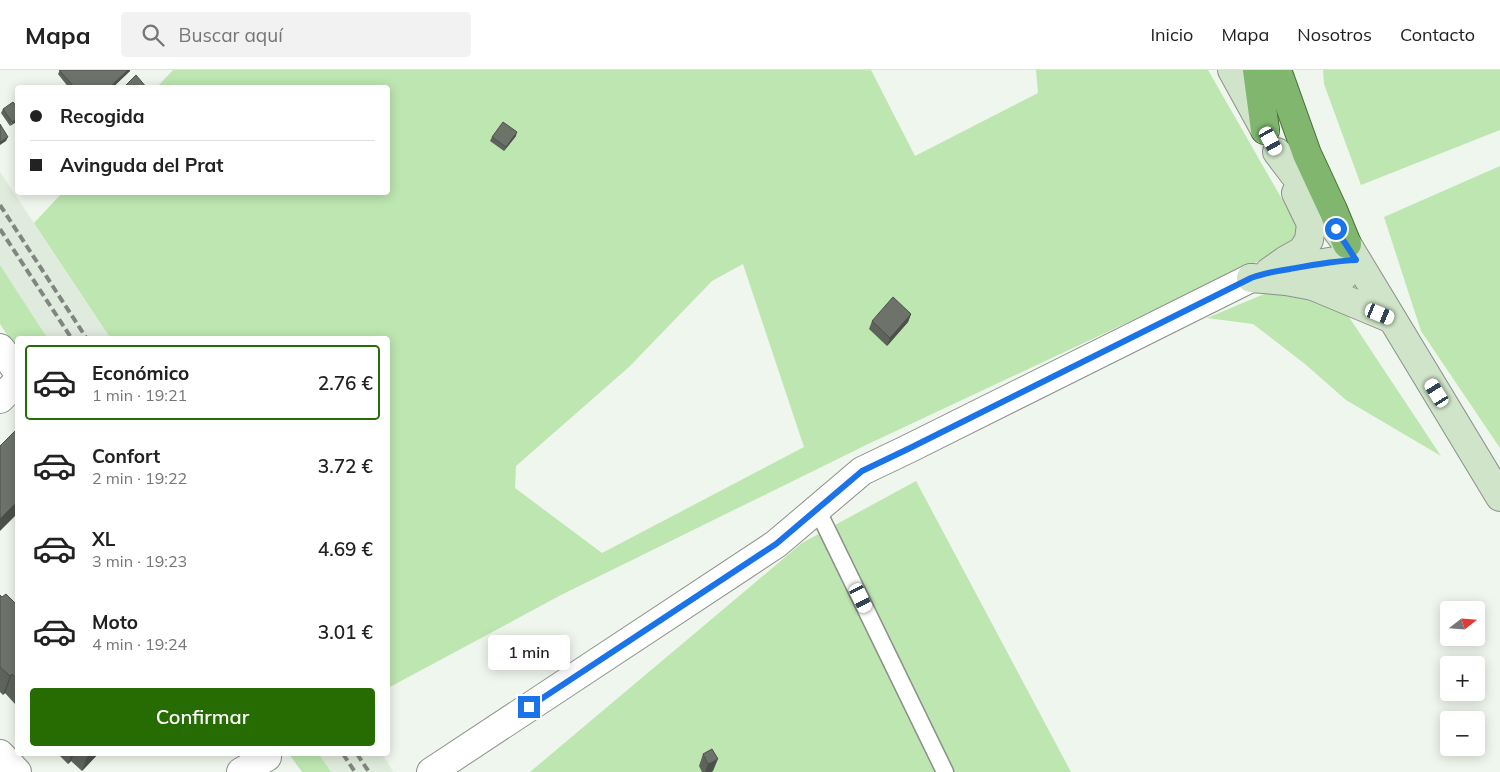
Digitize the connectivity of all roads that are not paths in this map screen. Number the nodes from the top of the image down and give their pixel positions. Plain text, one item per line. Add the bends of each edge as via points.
1 (1232, 70) edge
2 (1257, 70) edge
3 (1280, 74) edge
4 (1271, 141) junction
5 (1351, 252) junction
6 (1260, 275) junction
7 (1313, 286) junction
8 (1392, 319) junction
9 (0, 348) edge
10 (15, 368) edge
11 (15, 384) edge
12 (0, 399) edge
13 (1500, 497) edge
14 (817, 509) junction
15 (0, 754) edge
16 (266, 756) edge
17 (18, 772) edge
18 (241, 772) edge
19 (430, 772) edge
20 (945, 772) edge

1 - 4 main road
2 - 4 highway
3 - 5 highway via 1307,154
4 - 5 main road
4 - 6 main road via 1310,224 1309,240 1302,251
5 - 6 main road via 1335,261
5 - 7 main road via 1342,278 1330,285
5 - 8 main road
6 - 7 main road
6 - 14 street via 862,471
7 - 8 main road
8 - 13 main road
9 - 10 street
11 - 12 street
14 - 19 street via 776,544
14 - 20 lane
15 - 17 street
16 - 18 street

